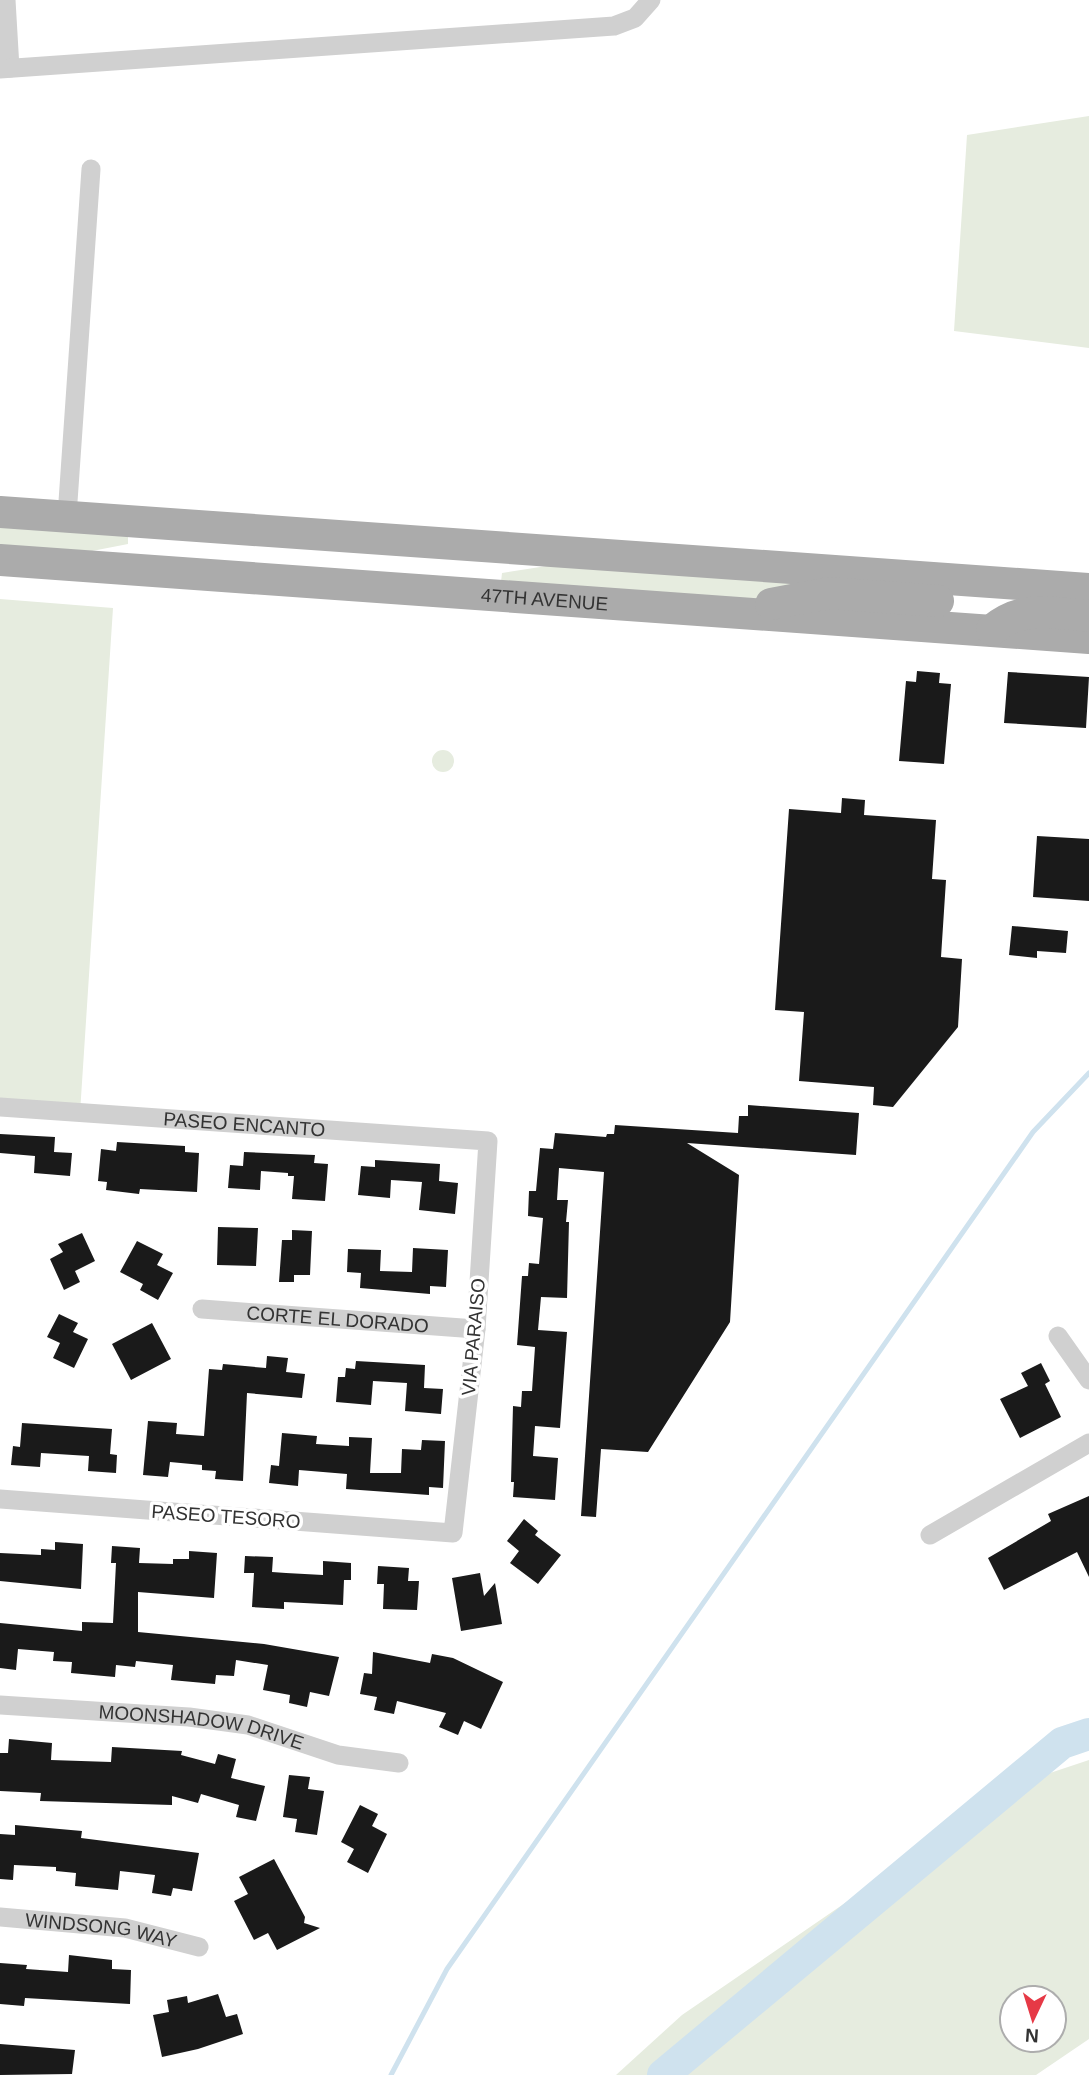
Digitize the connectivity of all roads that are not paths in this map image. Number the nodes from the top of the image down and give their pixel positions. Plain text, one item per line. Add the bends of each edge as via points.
1 (6, 0) edge
2 (651, 0) edge
3 (5, 69) edge
4 (91, 169) dead end
5 (0, 512) edge
6 (67, 516) junction
7 (0, 560) edge
8 (998, 583) junction
9 (1089, 589) edge
10 (730, 612) junction
11 (1089, 616) edge
12 (991, 631) junction
13 (1089, 638) edge
14 (0, 1107) edge
15 (488, 1141) joint
16 (202, 1309) dead end
17 (476, 1329) junction
18 (1058, 1336) dead end
19 (1089, 1380) edge
20 (1089, 1443) edge
21 (0, 1499) edge
22 (453, 1533) joint
23 (930, 1535) dead end
24 (0, 1705) edge
25 (399, 1763) dead end
26 (0, 1917) edge
27 (199, 1947) dead end

1 - 3 street
2 - 3 street via 635,18 614,26
4 - 6 street
5 - 6 main road
6 - 8 main road
7 - 10 main road, 47TH AVENUE
8 - 9 main road
8 - 10 main road via 956,602 829,593
10 - 12 main road, 47TH AVENUE
11 - 12 main road via 1030,612 1008,617
12 - 13 main road, 47TH AVENUE
14 - 15 street, PASEO ENCANTO
15 - 17 street, VIA PARAISO
16 - 17 street, CORTE EL DORADO
17 - 22 street, VIA PARAISO
18 - 19 street
20 - 23 street
21 - 22 street, PASEO TESORO
24 - 25 street, MOONSHADOW DRIVE via 201,1718 248,1725 338,1755
26 - 27 street, WINDSONG WAY via 125,1928

